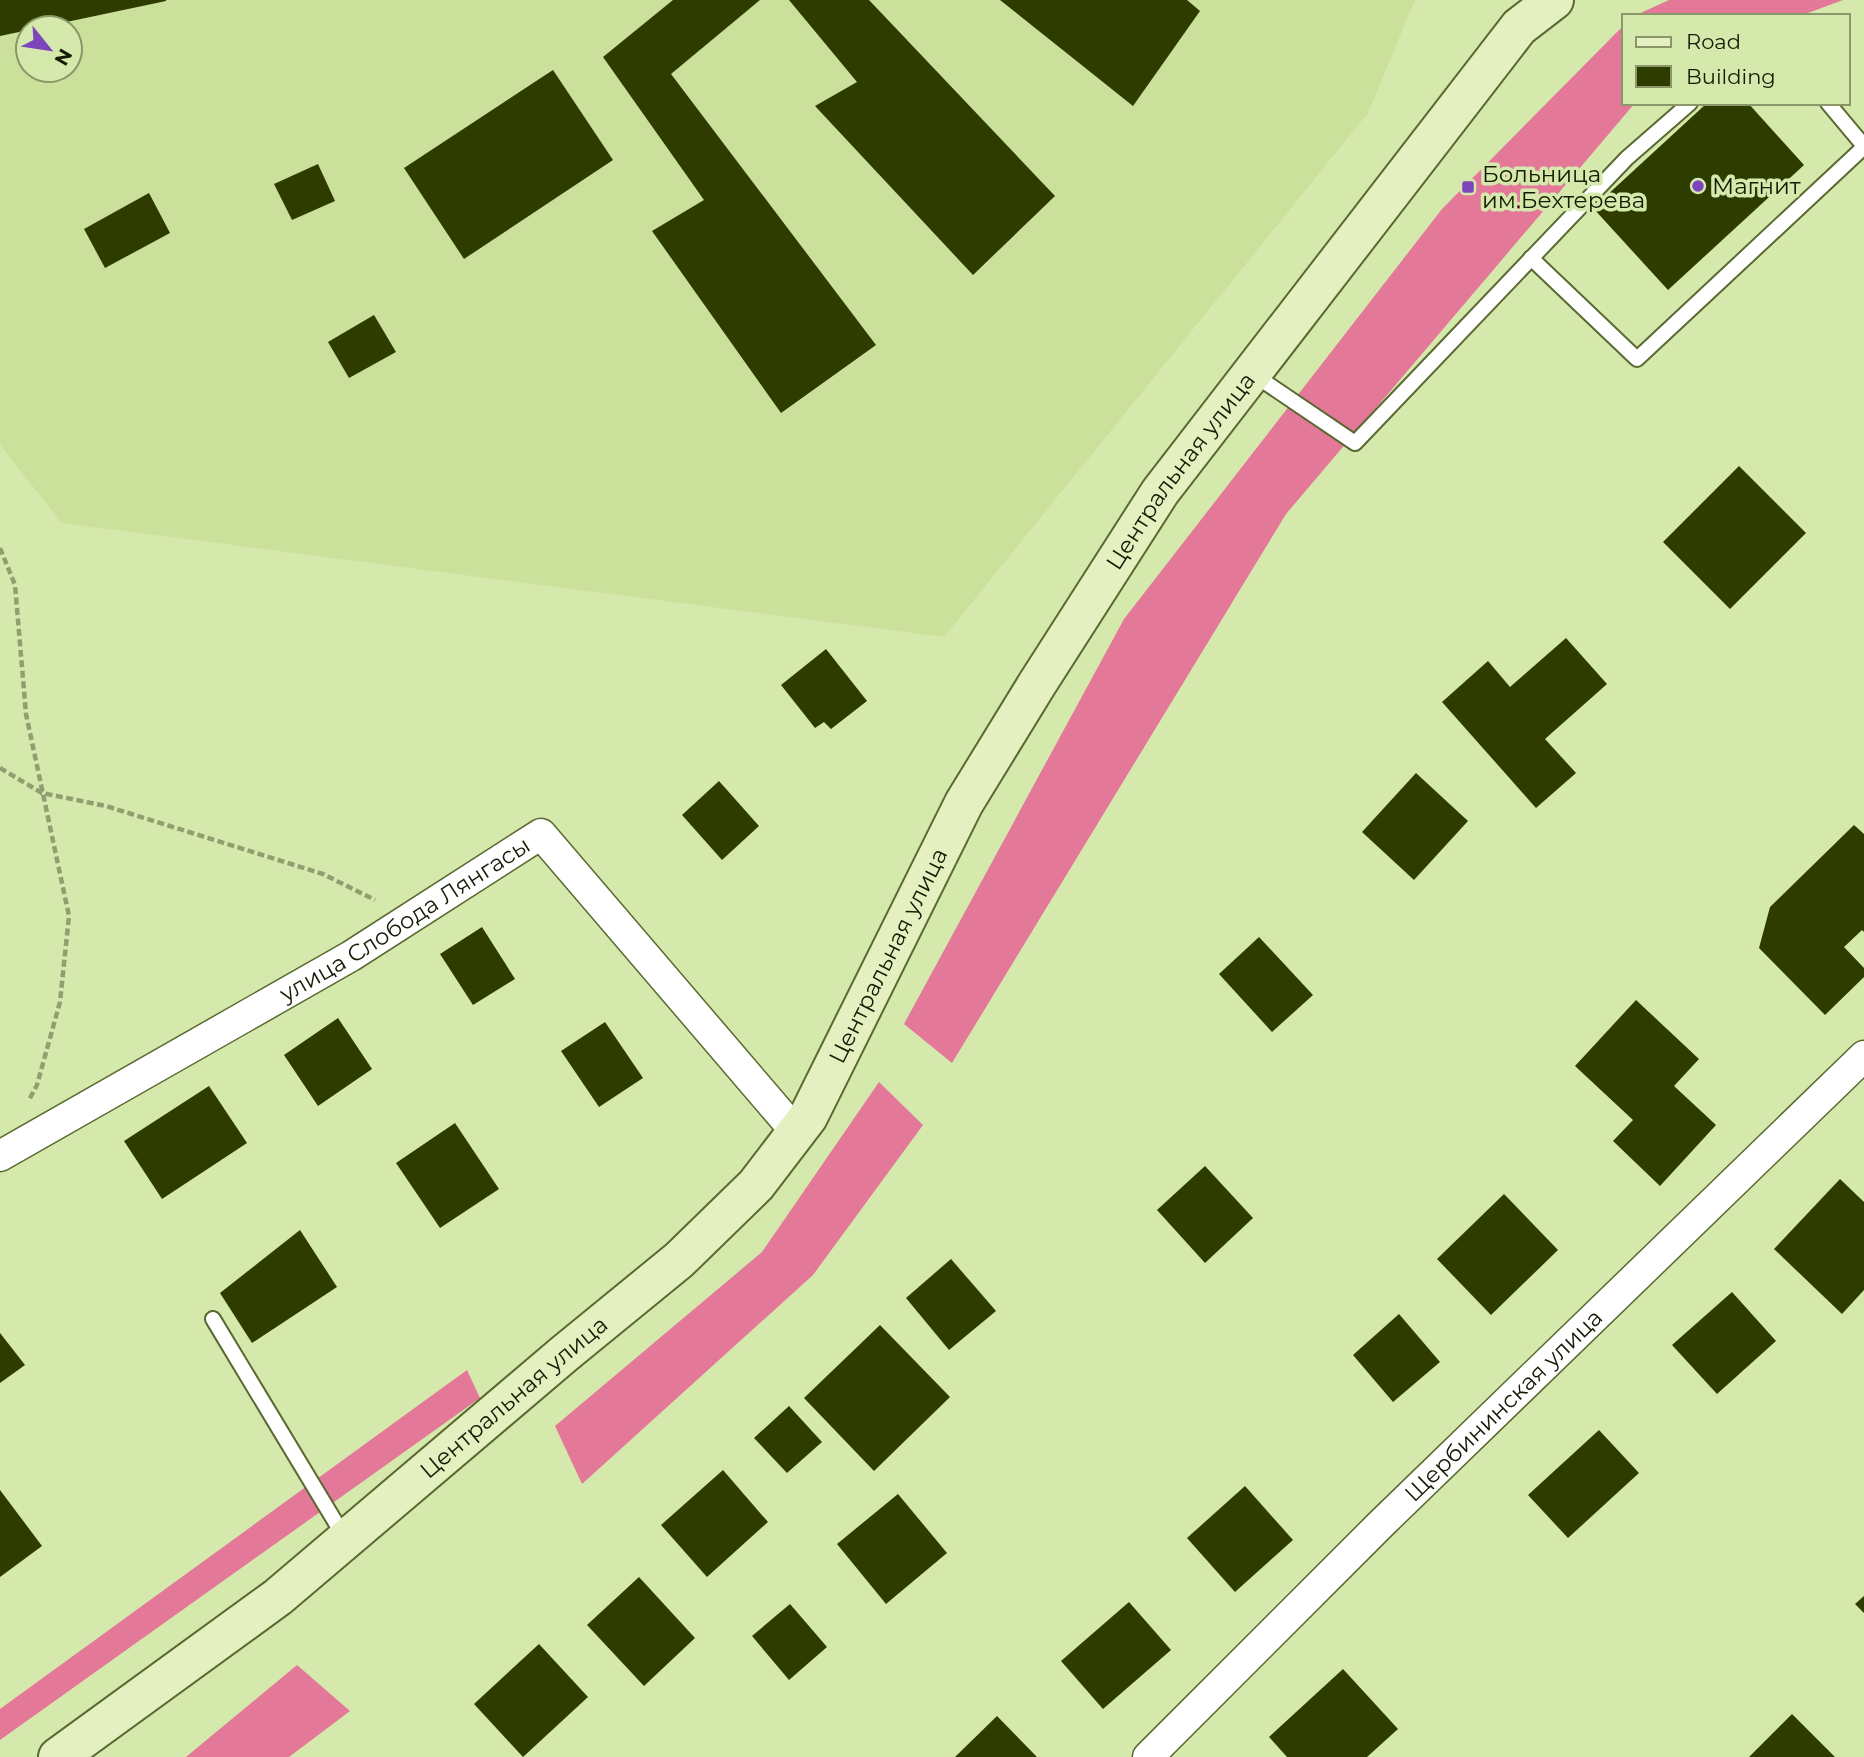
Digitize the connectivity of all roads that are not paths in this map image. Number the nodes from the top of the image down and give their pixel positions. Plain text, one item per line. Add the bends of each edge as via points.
1 (1555, 0) edge
2 (1688, 105) edge
3 (1830, 105) edge
4 (1864, 146) edge
5 (1531, 258) junction
6 (1252, 373) junction
7 (1864, 1056) edge
8 (796, 1132) junction
9 (1, 1155) edge
10 (214, 1319) dead end
11 (346, 1539) junction
12 (58, 1757) edge
13 (1148, 1757) edge

1 - 6 street, Центральная улица via 1519,27
2 - 5 lane via 1628,158
3 - 4 lane
4 - 5 lane via 1637,359
5 - 6 lane via 1355,443
6 - 8 street, Центральная улица via 1160,492 964,803
7 - 13 street, Щербининская улица via 1382,1523
8 - 9 street, улица Слобода Лянгасы via 541,834 351,956
8 - 11 street, Центральная улица via 756,1185 679,1260
10 - 11 lane
11 - 12 street, Центральная улица via 278,1597

